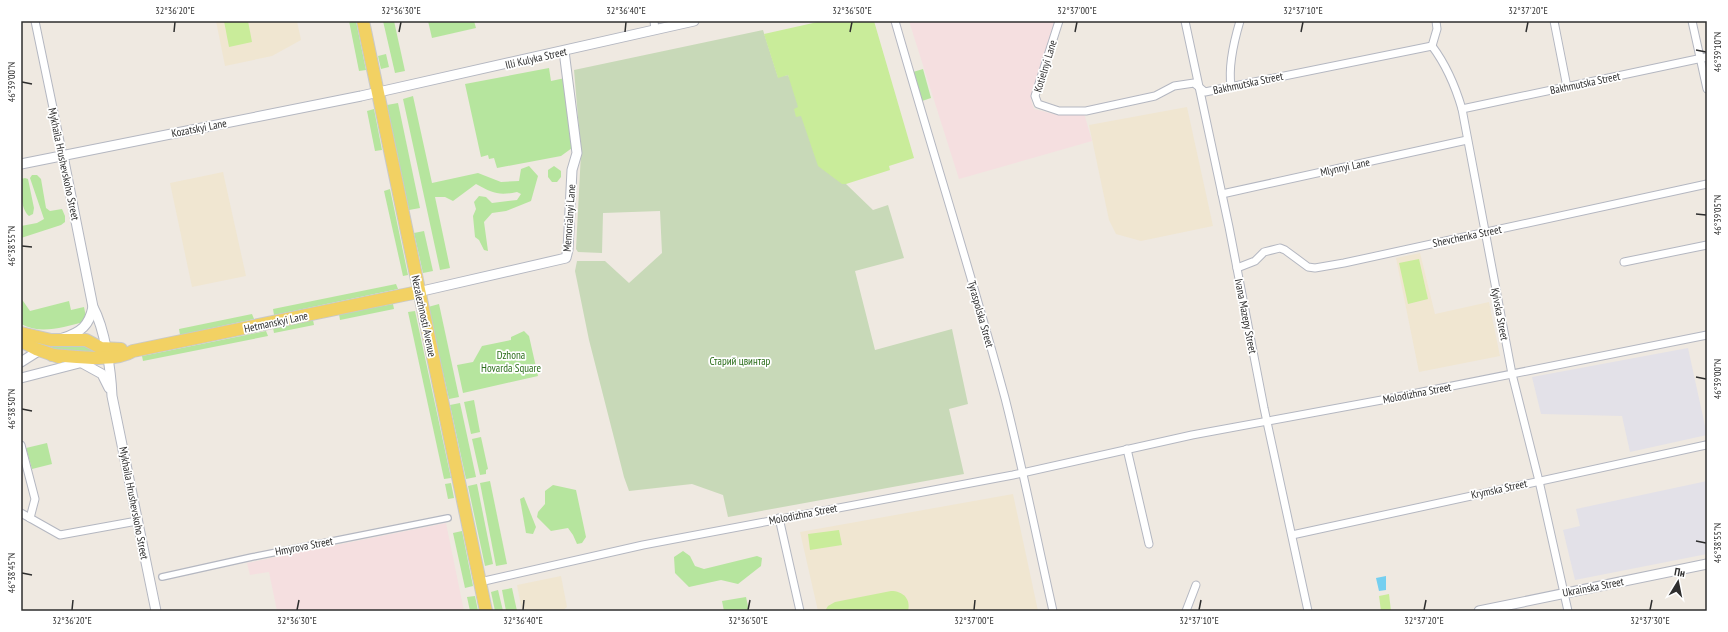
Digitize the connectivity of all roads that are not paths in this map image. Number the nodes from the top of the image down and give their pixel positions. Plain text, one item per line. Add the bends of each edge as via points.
1 (35, 21) edge
2 (363, 21) edge
3 (694, 21) edge
4 (895, 21) edge
5 (1059, 21) edge
6 (1185, 21) edge
7 (1240, 21) edge
8 (1436, 21) edge
9 (1554, 21) edge
10 (1692, 21) edge
11 (654, 26) edge
12 (1432, 46) junction
13 (564, 51) junction
14 (1704, 58) edge
15 (1231, 86) junction
16 (1199, 87) junction
17 (1566, 87) junction
18 (1707, 89) edge
19 (378, 92) junction
20 (1044, 107) joint
21 (1462, 109) junction
22 (1467, 140) junction
23 (63, 156) junction
24 (21, 164) edge
25 (1707, 184) edge
26 (1222, 194) junction
27 (1484, 233) junction
28 (1707, 244) edge
29 (1624, 262) dead end
30 (1237, 268) junction
31 (418, 292) junction
32 (94, 307) junction
33 (21, 333) edge
34 (1707, 335) edge
35 (21, 341) edge
36 (49, 347) junction
37 (104, 352) junction
38 (21, 362) edge
39 (110, 370) junction
40 (1512, 374) junction
41 (21, 378) edge
42 (109, 382) junction
43 (1266, 421) junction
44 (21, 445) edge
45 (1706, 445) dead end
46 (1127, 449) junction
47 (1023, 472) junction
48 (1539, 481) junction
49 (21, 513) edge
50 (30, 518) junction
51 (448, 518) dead end
52 (780, 518) junction
53 (137, 521) junction
54 (1292, 535) junction
55 (1149, 544) dead end
56 (1707, 564) edge
57 (162, 577) dead end
58 (480, 582) junction
59 (1196, 585) dead end
60 (1564, 593) junction
61 (156, 611) edge
62 (486, 611) edge
63 (800, 611) edge
64 (1053, 611) edge
65 (1186, 611) edge
66 (1308, 611) edge
67 (1479, 611) edge
68 (1568, 611) edge

1 - 23 street, Mykhaila Hrushevskoho Street
2 - 19 main road, Nezalezhnosti Avenue
3 - 11 street, Illi Kulyka Street
4 - 47 street, Tyraspolska Street via 986,328
5 - 20 street, Kotielnyi Lane via 1036,96 1036,101
6 - 16 street, Ivana Mazepy Street
7 - 15 street via 1229,76
8 - 12 street via 1437,29
9 - 17 street
10 - 14 street
11 - 13 street, Illi Kulyka Street
12 - 15 street, Bakhmutska Street
12 - 21 street, Kyivska Street via 1454,81
13 - 19 street, Illi Kulyka Street
13 - 31 street, Memorialnyi Lane via 577,153 572,170 566,258
14 - 17 street, Bakhmutska Street
14 - 18 street
15 - 16 street, Bakhmutska Street via 1206,92
16 - 20 street, Bakhmutska Street via 1194,83 1174,86 1155,96 1086,111 1059,111
16 - 26 street, Ivana Mazepy Street
17 - 21 street, Bakhmutska Street
19 - 23 street, Kozatskyi Lane
19 - 31 main road, Nezalezhnosti Avenue
21 - 22 street, Kyivska Street
22 - 26 street, Mlynnyi Lane
22 - 27 street, Kyivska Street
23 - 24 street, Kozatskyi Lane
23 - 32 street, Mykhaila Hrushevskoho Street
25 - 27 street, Shevchenka Street
26 - 30 street, Ivana Mazepy Street
27 - 30 street, Shevchenka Street via 1315,268 1308,268 1285,250 1272,249 1264,252 1255,261
27 - 40 street, Kyivska Street
28 - 29 street
30 - 43 street, Ivana Mazepy Street
31 - 37 main road, Hetmanskyi Lane via 133,351
31 - 58 main road, Nezalezhnosti Avenue
32 - 36 street via 86,327
32 - 37 street, Mykhaila Hrushevskoho Street via 100,324
33 - 36 main road
34 - 40 street, Molodizhna Street
35 - 36 main road
36 - 37 main road
36 - 37 main road via 86,340
36 - 38 street
37 - 39 street
37 - 39 street via 113,362
37 - 41 street
37 - 42 street
37 - 42 street via 97,370
39 - 42 street
40 - 43 street, Molodizhna Street
40 - 48 street, Kyivska Street
42 - 53 street, Mykhaila Hrushevskoho Street
43 - 46 street, Molodizhna Street
43 - 54 street, Ivana Mazepy Street
44 - 50 street via 35,499
45 - 48 street, Krymska Street
46 - 47 street, Molodizhna Street
46 - 55 street
47 - 52 street, Molodizhna Street
47 - 64 street, Tyraspolska Street
48 - 54 street, Krymska Street
48 - 60 street, Kyivska Street
49 - 50 street
50 - 53 street via 60,535
51 - 57 street, Hmyrova Street
52 - 58 street, Molodizhna Street via 643,545
52 - 63 street
53 - 61 street, Mykhaila Hrushevskoho Street
54 - 66 street, Ivana Mazepy Street
56 - 60 street, Ukrainska Street
58 - 62 main road, Nezalezhnosti Avenue
59 - 65 street
60 - 67 street, Ukrainska Street
60 - 68 street, Kyivska Street

